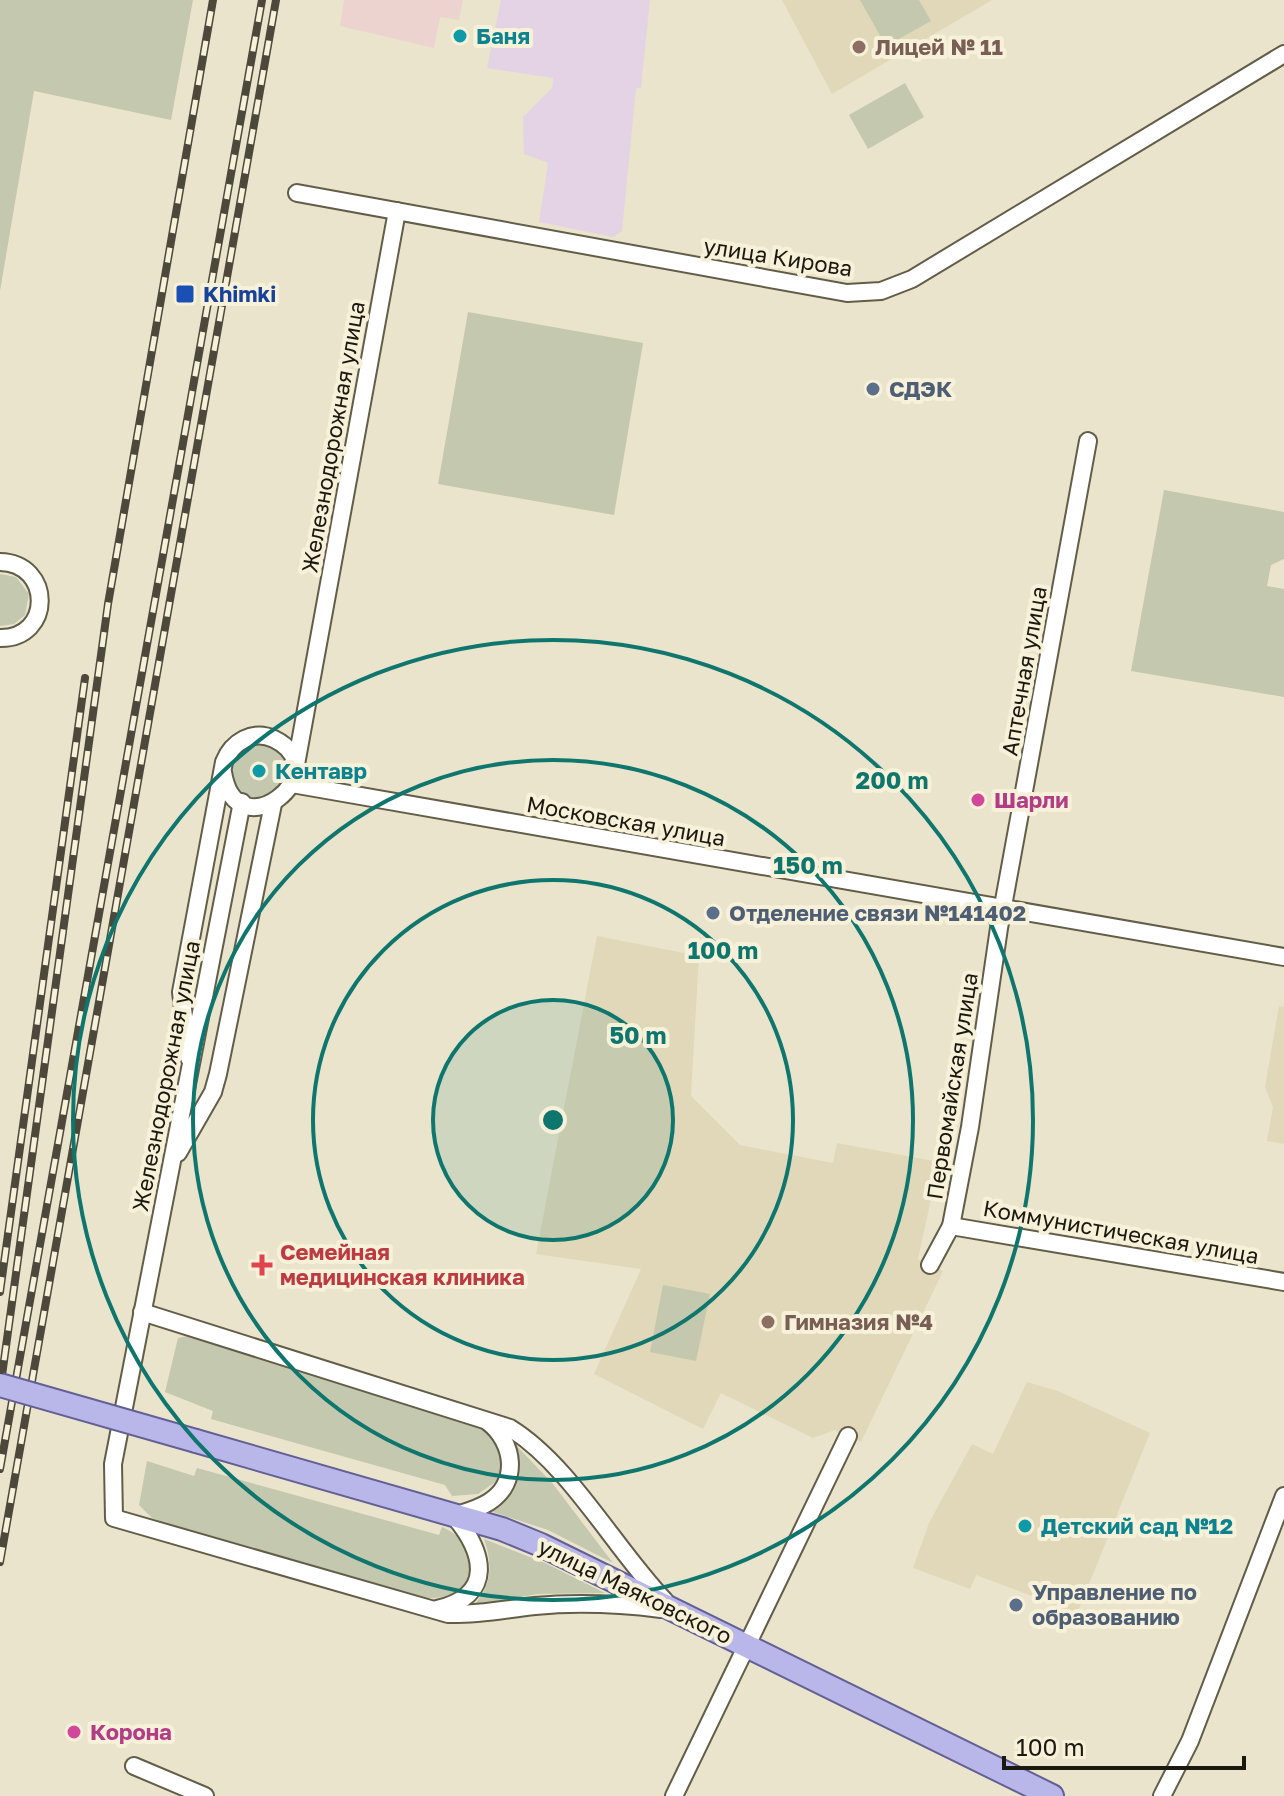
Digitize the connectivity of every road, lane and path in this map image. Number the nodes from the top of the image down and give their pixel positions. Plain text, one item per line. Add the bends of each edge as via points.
1 (1284, 54) edge
2 (297, 193) dead end
3 (397, 211) junction
4 (1088, 441) dead end
5 (0, 562) edge
6 (0, 638) edge
7 (223, 772) junction
8 (293, 777) junction
9 (242, 802) junction
10 (273, 804) junction
11 (1003, 909) junction
12 (1284, 957) edge
13 (191, 1068) junction
14 (172, 1165) junction
15 (951, 1226) junction
16 (930, 1265) dead end
17 (1284, 1282) edge
18 (142, 1312) junction
19 (0, 1385) edge
20 (483, 1419) junction
21 (848, 1436) dead end
22 (1284, 1496) edge
23 (454, 1516) junction
24 (432, 1610) junction
25 (674, 1611) junction
26 (747, 1645) junction
27 (134, 1766) dead end
28 (205, 1796) edge
29 (674, 1796) edge
30 (1052, 1796) edge
31 (1162, 1796) edge

1 - 3 street, улица Кирова via 912,279 881,291 847,293
2 - 3 street
3 - 8 street, Железнодорожная улица
4 - 11 street, Аптечная улица
5 - 6 street via 30,573 42,601 28,629
7 - 8 street via 233,746 254,736 278,740 293,759
7 - 9 street via 228,789
7 - 13 street via 181,992
8 - 10 street
8 - 11 street, Московская улица
9 - 10 street
9 - 13 street, Железнодорожная улица
10 - 14 street via 213,1092
11 - 12 street, Московская улица
11 - 15 street, Первомайская улица
13 - 14 street, Железнодорожная улица
14 - 18 street, Железнодорожная улица
15 - 16 street, Первомайская улица
15 - 17 street, Коммунистическая улица
18 - 20 street
18 - 24 street, Железнодорожная улица via 113,1464 114,1518
19 - 23 main road, улица Маяковского, bridge
20 - 23 street via 506,1441 511,1467 491,1501
20 - 25 street via 510,1428 542,1452
21 - 26 street
22 - 31 street via 1190,1741
23 - 24 street via 477,1549 477,1577 460,1600
23 - 25 main road, улица Маяковского via 541,1545
24 - 25 street via 470,1615 585,1604
25 - 26 main road, улица Маяковского
26 - 29 street
26 - 30 main road, улица Маяковского
27 - 28 street

